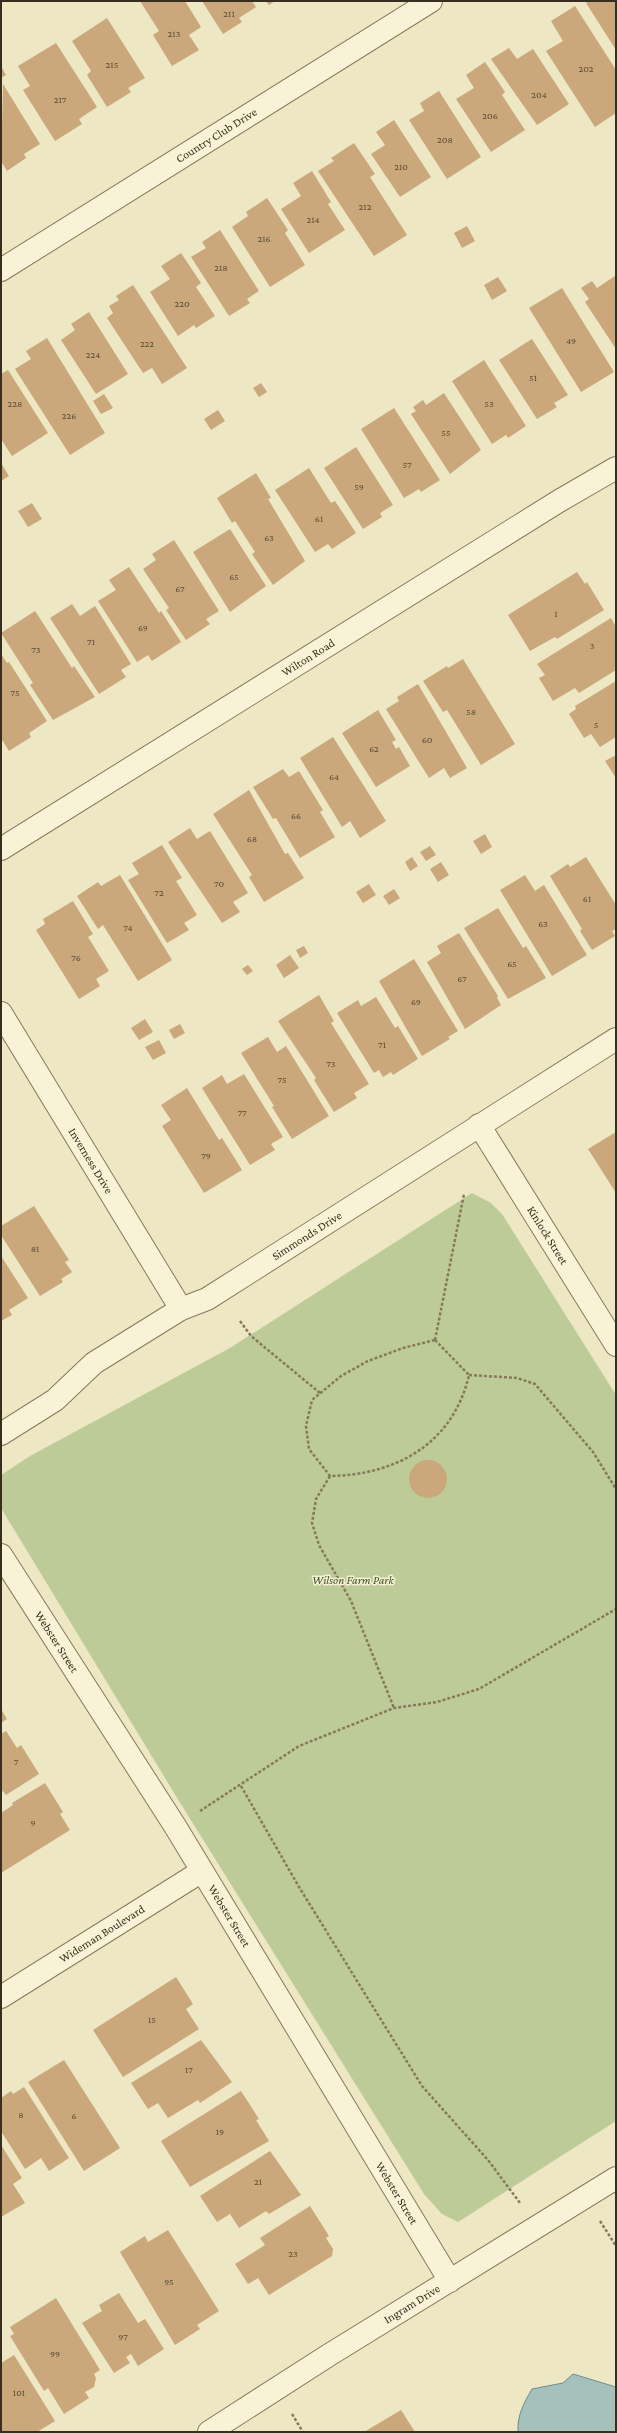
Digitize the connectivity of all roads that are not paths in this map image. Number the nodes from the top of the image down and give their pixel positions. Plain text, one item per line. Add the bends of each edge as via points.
1 (431, 1) edge
2 (1, 270) edge
3 (616, 468) edge
4 (1, 849) edge
5 (1, 1013) edge
6 (616, 1039) edge
7 (479, 1125) junction
8 (181, 1309) junction
9 (616, 1345) edge
10 (1, 1434) edge
11 (1, 1555) edge
12 (202, 1870) junction
13 (1, 1997) edge
14 (616, 2178) edge
15 (450, 2281) junction
16 (210, 2432) edge

1 - 2 street, Country Club Drive
3 - 4 street, Wilton Road
5 - 8 street, Inverness Drive
6 - 7 street, Simmonds Drive
7 - 8 street, Simmonds Drive via 208,1299
7 - 9 street, Kinlock Street
8 - 10 street, Simmonds Drive via 94,1363 55,1400
11 - 12 street, Webster Street
12 - 13 street, Wideman Boulevard
12 - 15 street, Webster Street
14 - 15 street, Ingram Drive
15 - 16 street, Ingram Drive

